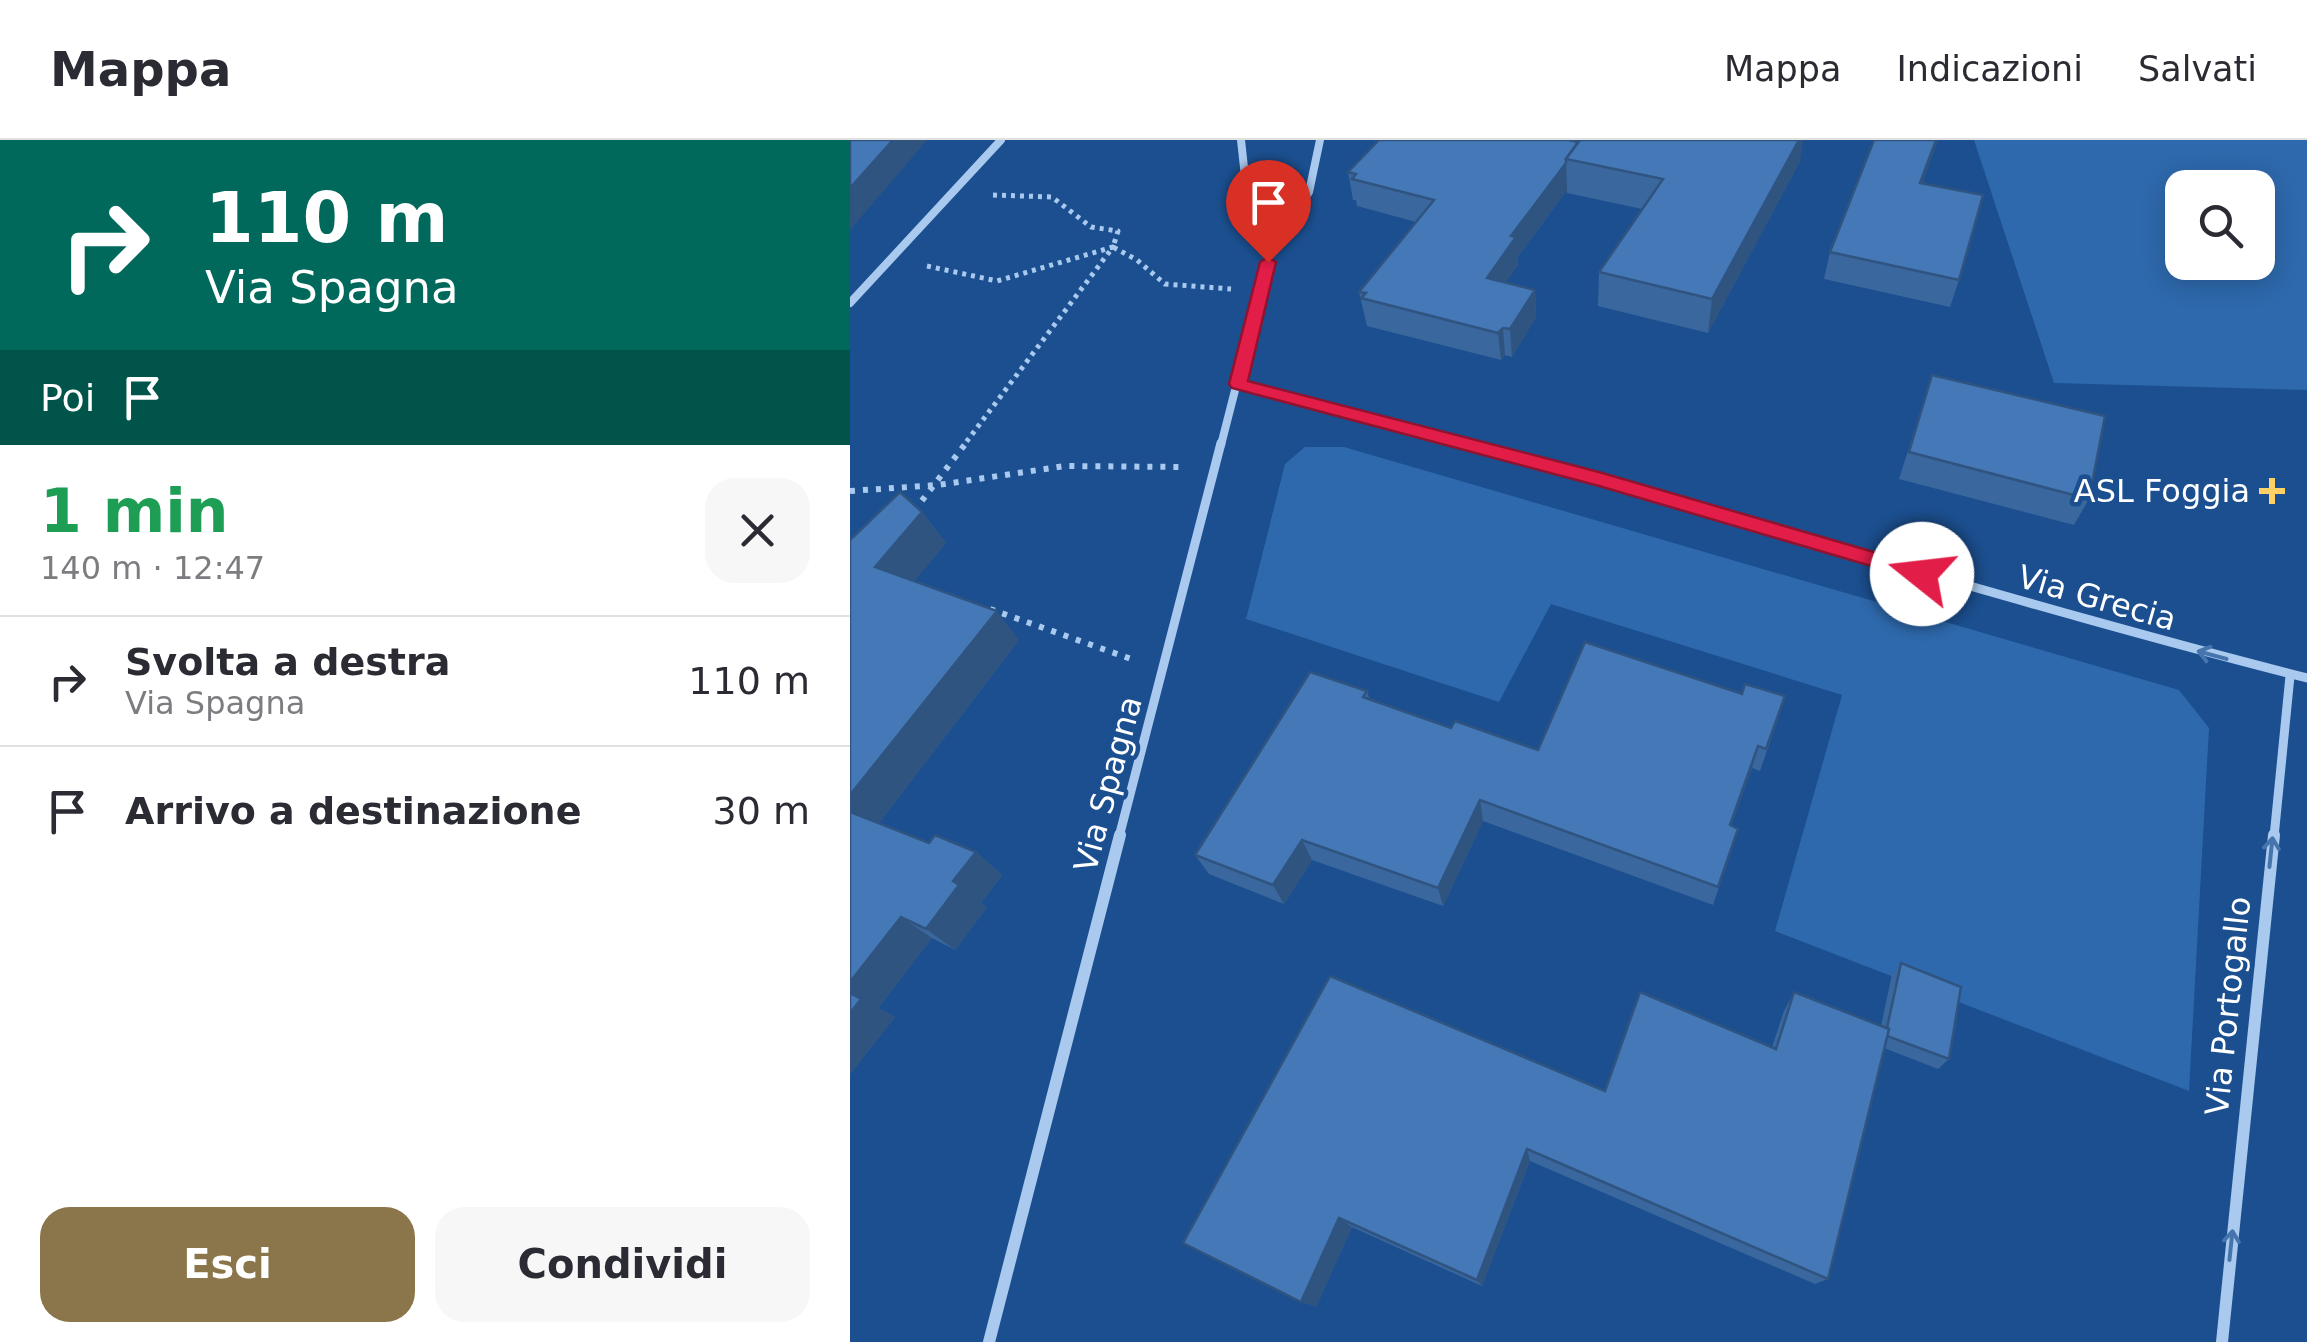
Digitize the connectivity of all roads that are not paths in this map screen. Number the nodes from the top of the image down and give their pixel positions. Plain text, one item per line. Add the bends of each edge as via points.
1 (1001, 140) edge
2 (1241, 140) edge
3 (1320, 140) edge
4 (1274, 238) junction
5 (850, 303) edge
6 (1238, 384) junction
7 (2290, 676) junction
8 (2307, 678) edge
9 (989, 1342) edge
10 (2222, 1342) edge

1 - 5 street
2 - 4 street via 1248,204
3 - 4 street, Via Spagna via 1310,192
4 - 6 street, Via Spagna
7 -> 6 street, Via Grecia via 1599,479
6 - 9 street, Via Spagna
7 - 8 street, Via Grecia
10 -> 7 street, Via Portogallo

